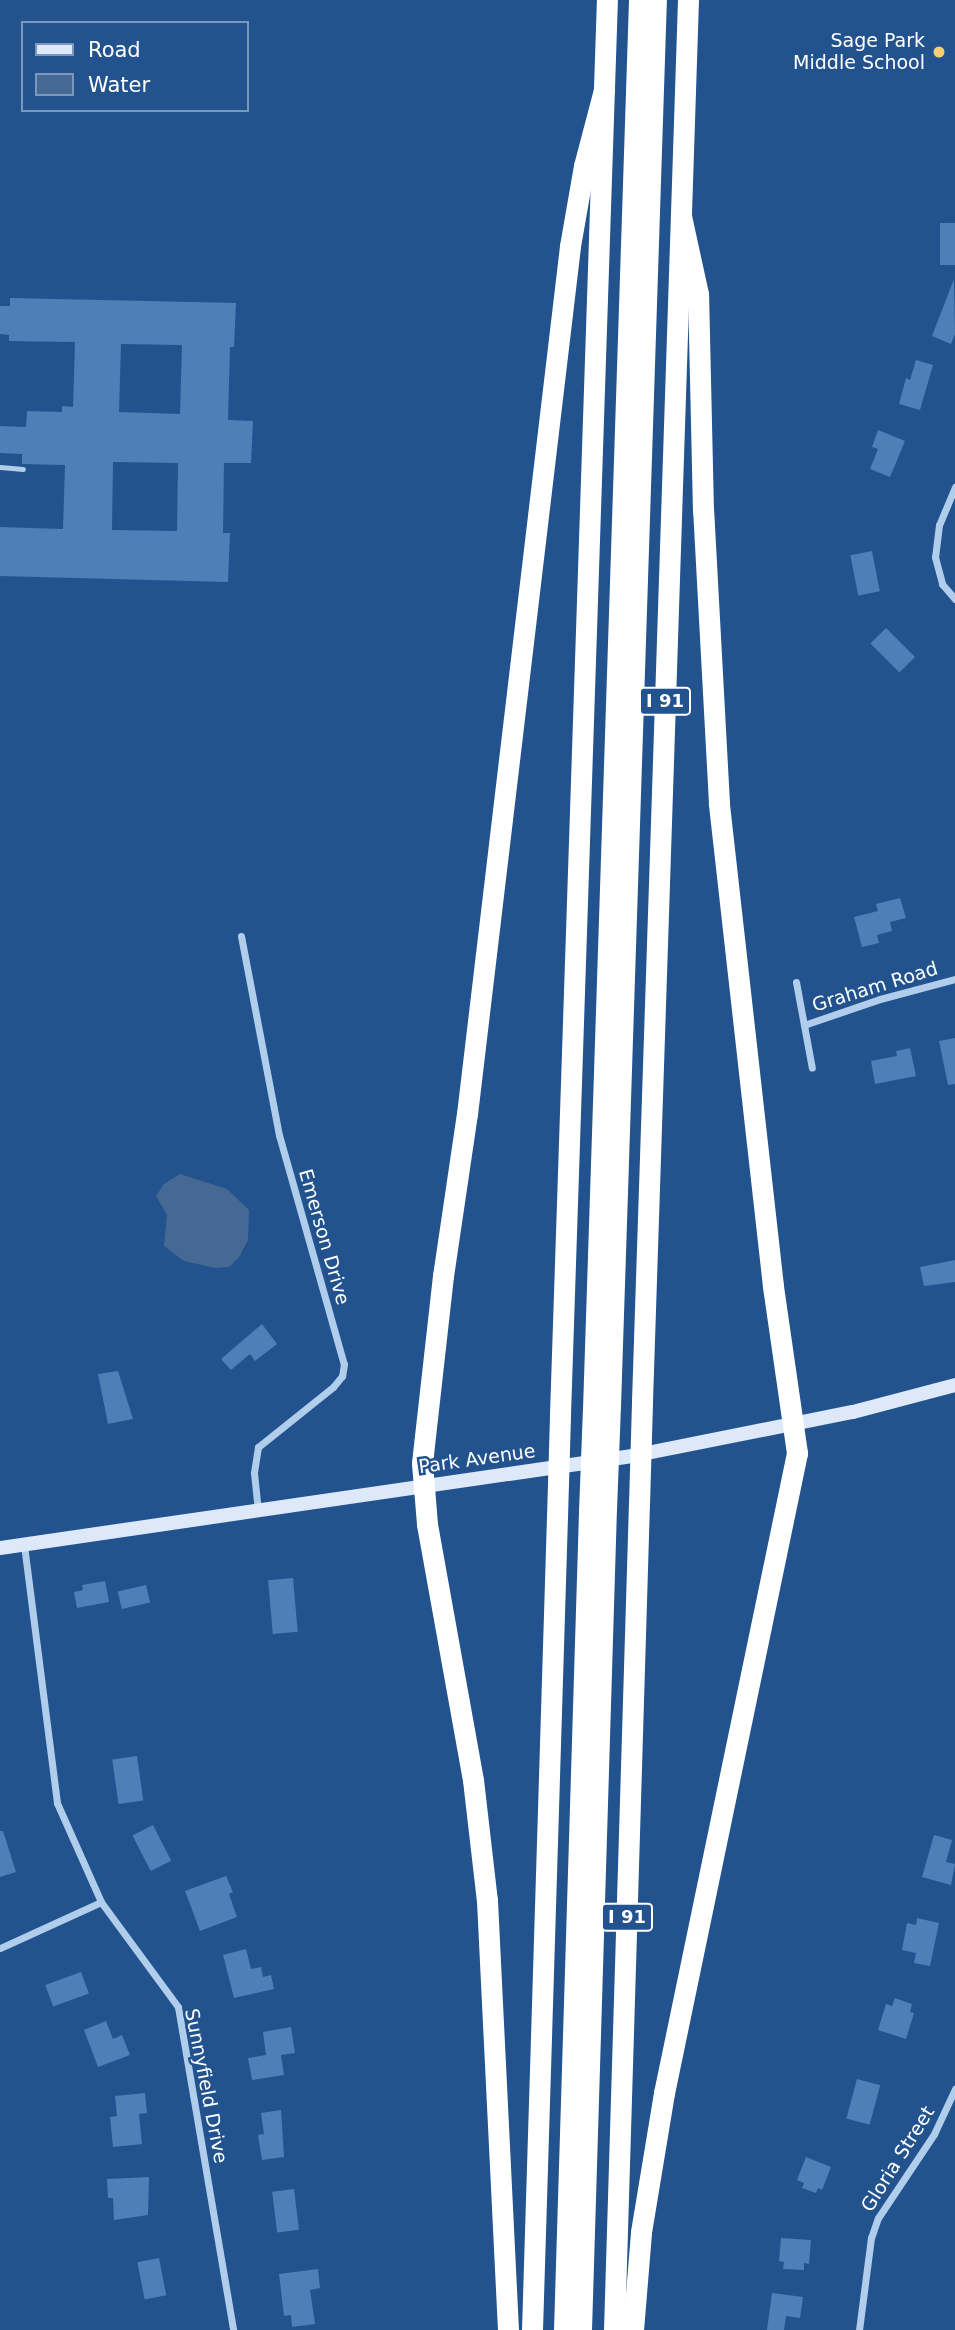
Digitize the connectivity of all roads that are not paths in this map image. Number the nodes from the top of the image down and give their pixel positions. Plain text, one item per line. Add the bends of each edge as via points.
1 (607, 0) edge
2 (639, 0) edge
3 (656, 0) edge
4 (688, 0) edge
5 (604, 90) junction
6 (681, 216) junction
7 (0, 467) edge
8 (23, 469) dead end
9 (955, 487) edge
10 (955, 599) edge
11 (240, 936) dead end
12 (955, 979) edge
13 (796, 982) dead end
14 (804, 1025) junction
15 (811, 1068) dead end
16 (955, 1385) edge
17 (601, 1407) junction
18 (795, 1425) junction
19 (422, 1486) junction
20 (258, 1510) junction
21 (598, 1510) junction
22 (24, 1544) junction
23 (0, 1548) edge
24 (101, 1902) junction
25 (0, 1948) edge
26 (955, 2089) edge
27 (233, 2330) edge
28 (508, 2330) edge
29 (532, 2330) edge
30 (564, 2330) edge
31 (581, 2330) edge
32 (614, 2330) edge
33 (633, 2330) edge
34 (859, 2330) edge

1 - 5 highway
2 - 17 highway
3 - 17 highway
4 - 6 highway, I 91
5 - 19 highway via 570,246 467,1114 441,1289
5 - 29 highway, bridge
6 - 18 highway via 698,294 703,511 719,803 773,1286
6 - 32 highway, I 91, bridge
7 - 8 lane
9 - 10 street via 939,525 935,557 942,584
11 - 20 street, Emerson Drive via 279,1135 344,1364 333,1387 258,1447 254,1473
12 - 14 street, Graham Road
13 - 14 street, Graham Road
14 - 15 street, Graham Road
16 - 18 main road, Park Avenue
17 - 21 highway, bridge
18 - 19 main road, Park Avenue via 632,1456
18 - 33 highway via 795,1469 661,2106 640,2232
19 - 20 main road, Park Avenue
19 - 28 highway via 481,1843 491,1951
20 - 22 main road, Park Avenue
21 - 30 highway
21 - 31 highway
22 - 23 main road, Park Avenue
22 - 24 street, Sunnyfield Drive via 57,1803
24 - 25 street
24 - 27 street, Sunnyfield Drive via 178,2007
26 - 34 street, Gloria Street via 934,2134 878,2218

